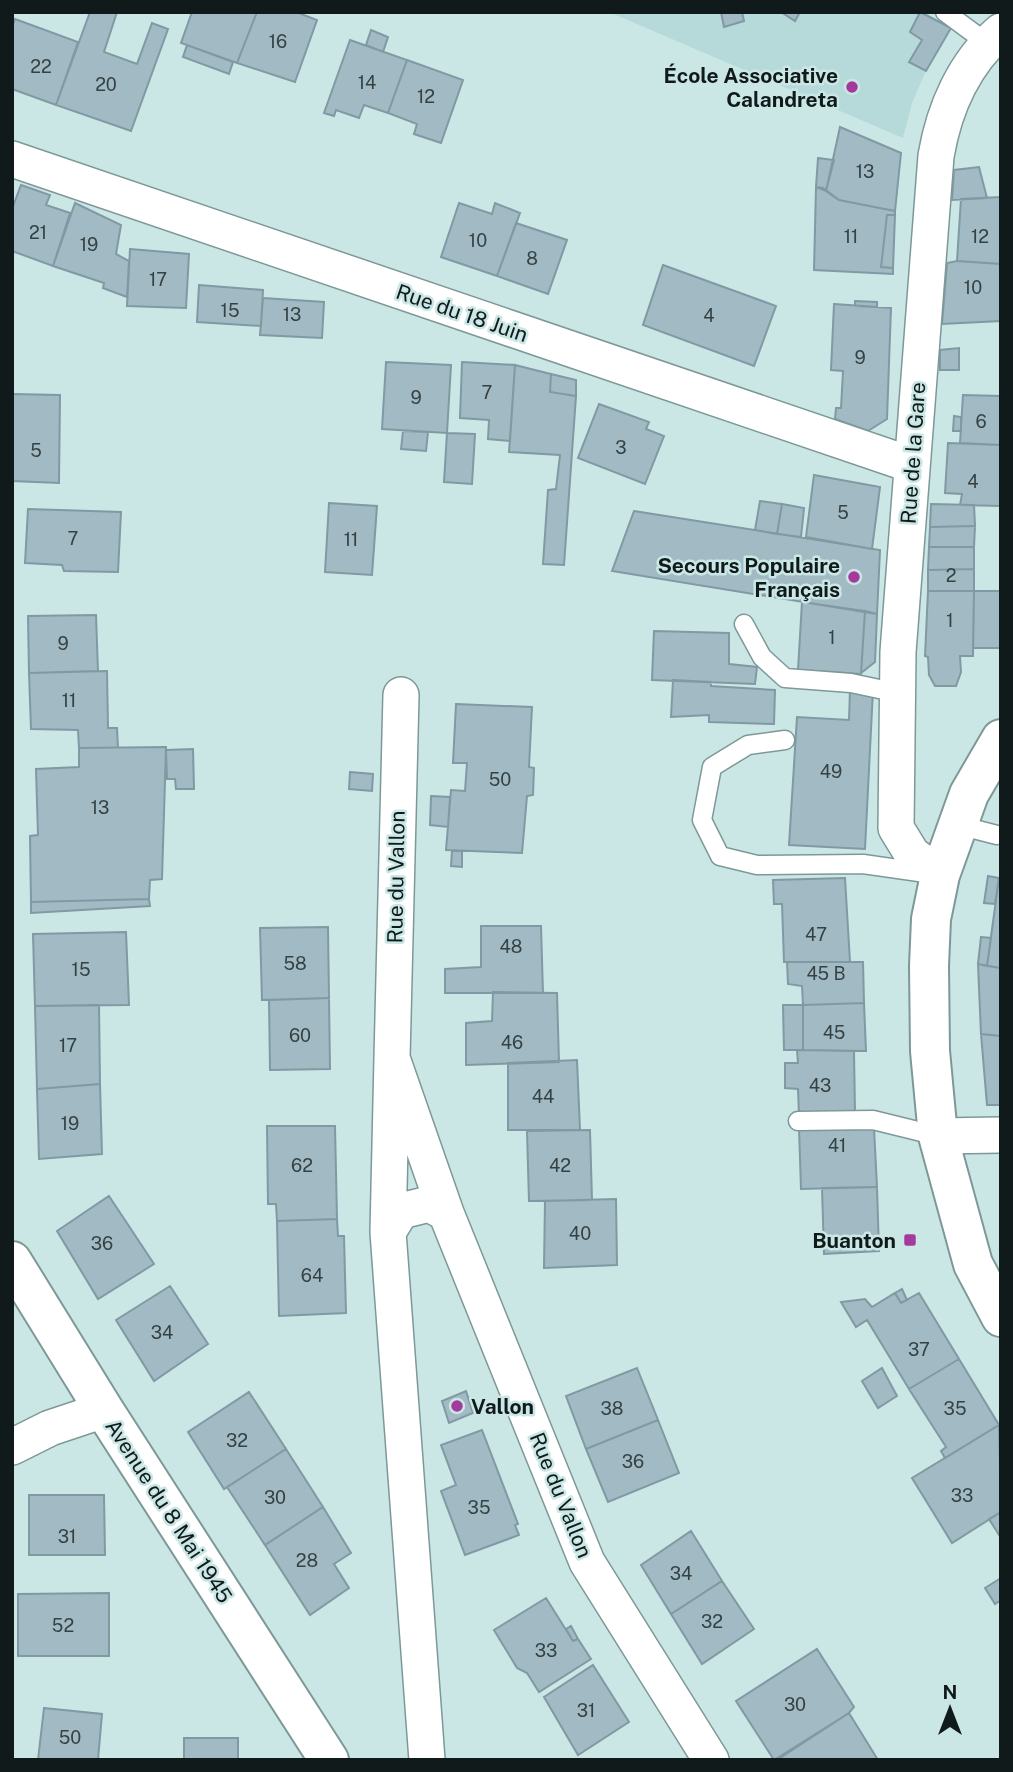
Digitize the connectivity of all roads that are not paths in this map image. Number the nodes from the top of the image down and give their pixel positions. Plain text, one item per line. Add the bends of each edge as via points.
1 (944, 12) edge
2 (994, 37) edge
3 (12, 159) edge
4 (912, 465) junction
5 (744, 624) dead end
6 (898, 693) junction
7 (401, 695) dead end
8 (1001, 739) edge
9 (785, 740) dead end
10 (958, 825) junction
11 (997, 835) dead end
12 (940, 875) junction
13 (392, 1058) junction
14 (798, 1121) dead end
15 (1001, 1135) edge
16 (938, 1136) junction
17 (446, 1213) junction
18 (388, 1232) junction
19 (12, 1261) edge
20 (1001, 1317) edge
21 (104, 1410) junction
22 (12, 1447) edge
23 (329, 1760) edge
24 (427, 1760) edge
25 (711, 1760) edge

1 - 2 lane
2 - 4 street, Rue de la Gare via 968,69 941,126
3 - 4 street, Rue du 18 Juin
4 - 6 street, Rue de la Gare
5 - 6 lane via 762,657 785,678 851,683
6 - 12 street, Rue de la Gare via 896,828 912,854
7 - 13 street, Rue du Vallon
8 - 10 main road via 969,794
9 - 12 lane via 748,745 712,768 702,820 720,856 757,865 863,864
10 - 11 lane
10 - 12 main road
12 - 16 main road via 931,919 929,966
13 - 17 street, Rue du Vallon
13 - 18 street, Rue du Vallon
14 - 16 lane via 873,1121
15 - 16 street
16 - 20 main road via 973,1264
17 - 18 street via 429,1204 401,1211
17 - 25 street, Rue du Vallon via 587,1562
18 - 24 street, Rue du Vallon
19 - 21 main road, Avenue du 8 Mai 1945
21 - 22 street
21 - 23 main road, Avenue du 8 Mai 1945

